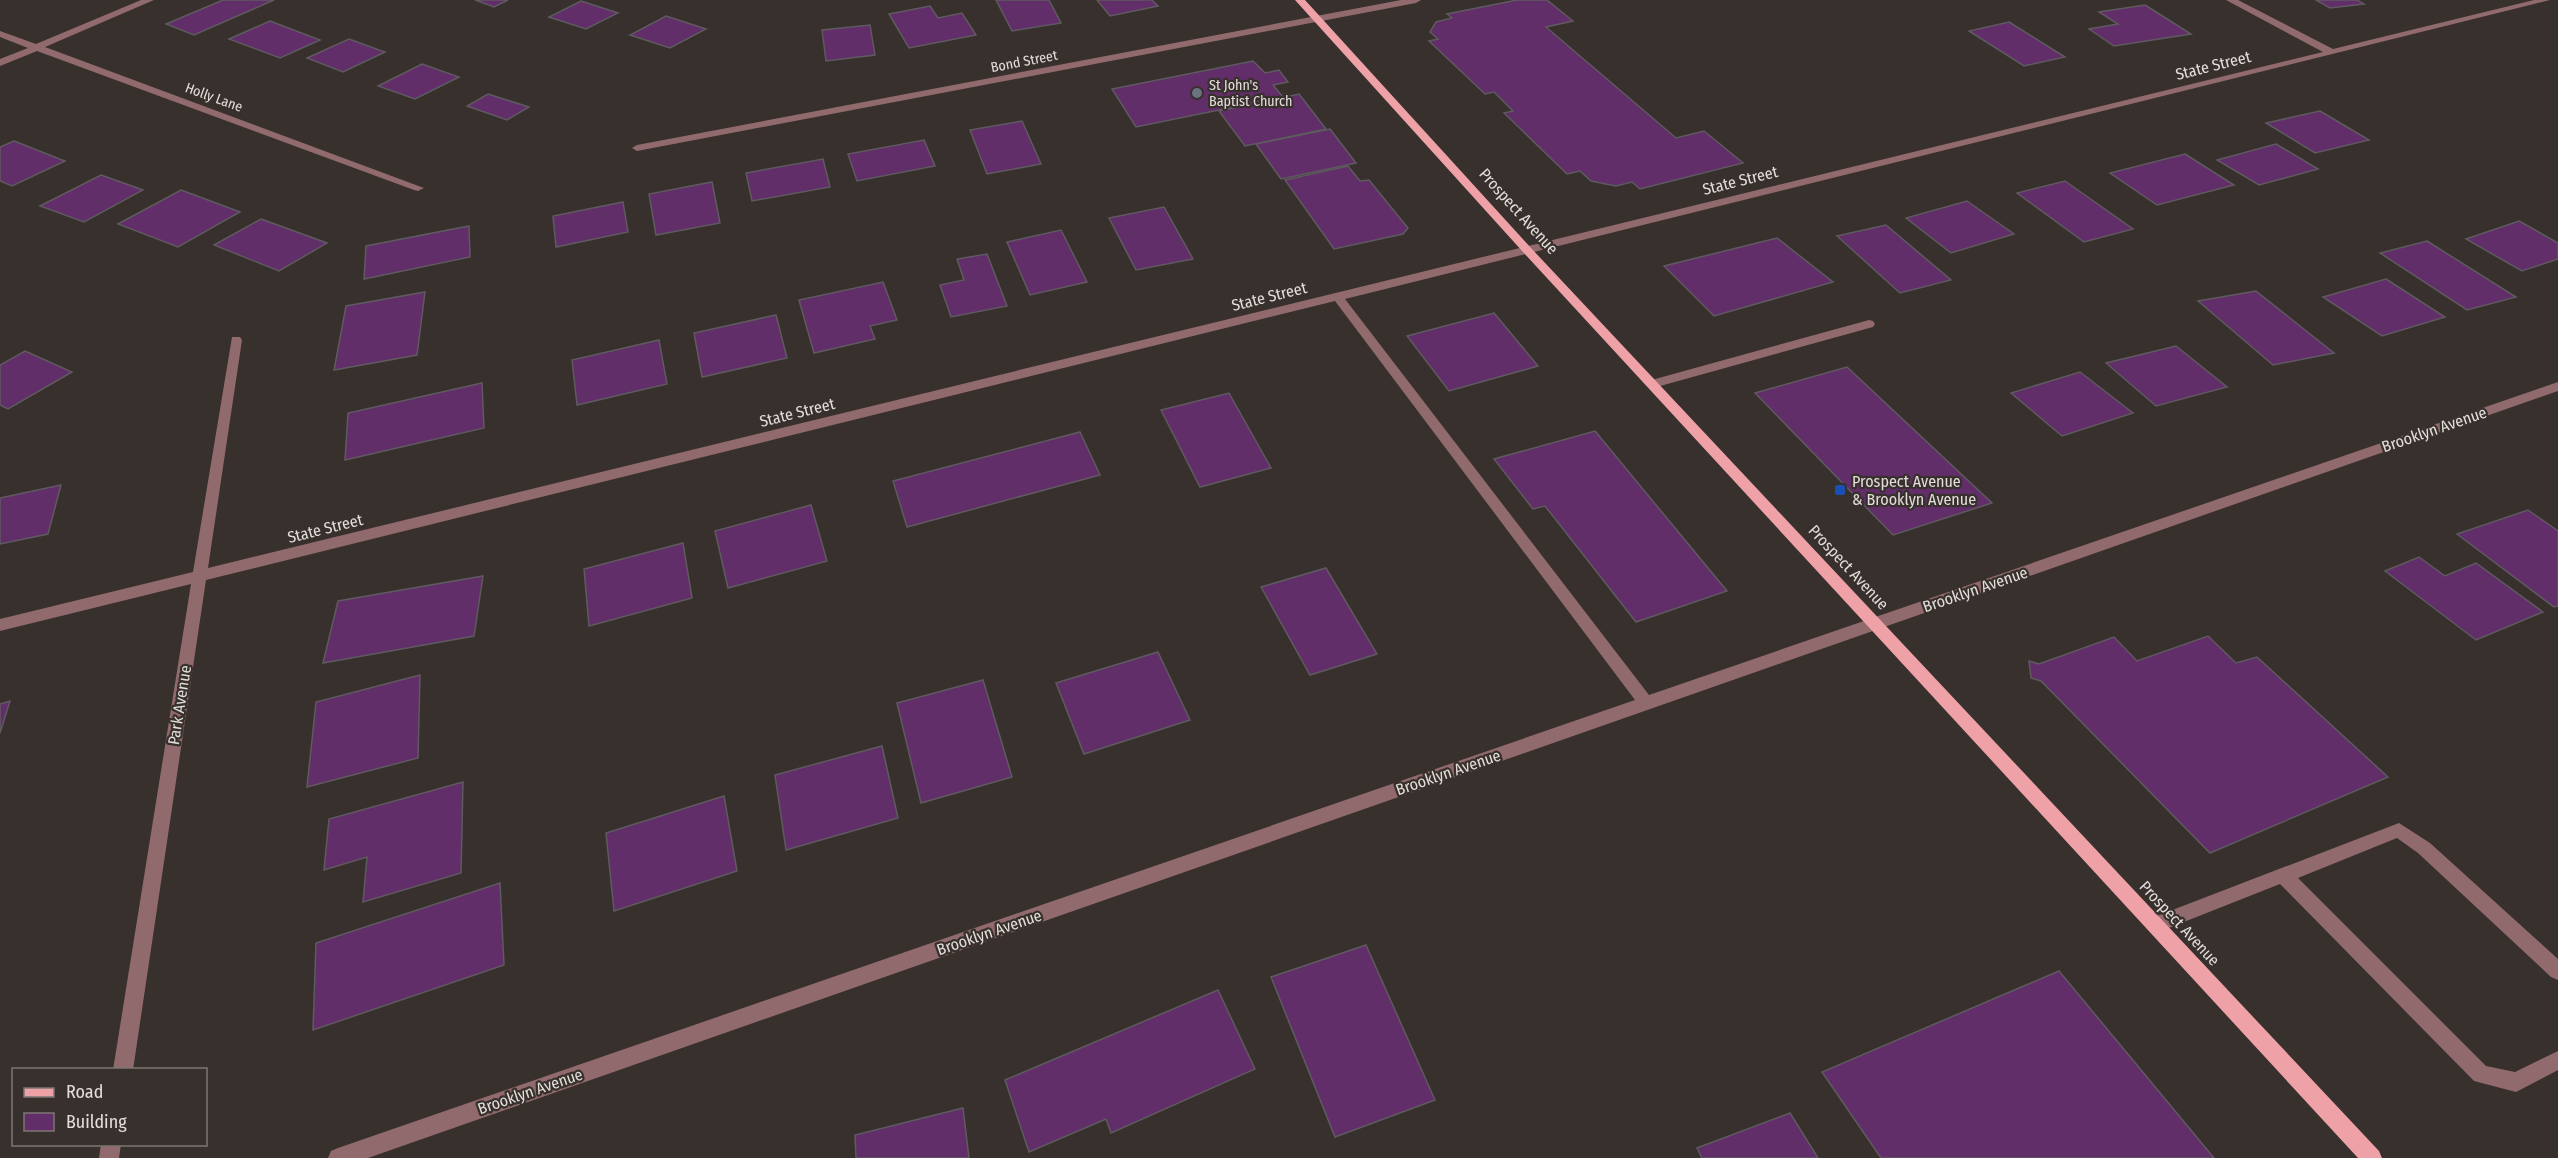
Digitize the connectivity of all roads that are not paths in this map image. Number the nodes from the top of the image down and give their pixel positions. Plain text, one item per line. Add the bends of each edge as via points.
1 (149, 0) edge
2 (1300, 0) edge
3 (1416, 0) edge
4 (2231, 0) edge
5 (2545, 0) edge
6 (1318, 18) junction
7 (0, 34) edge
8 (37, 48) junction
9 (2331, 52) junction
10 (0, 63) edge
11 (637, 148) dead end
12 (418, 188) dead end
13 (1527, 250) junction
14 (1337, 296) junction
15 (1869, 324) dead end
16 (236, 340) dead end
17 (1653, 384) junction
18 (2558, 386) edge
19 (199, 576) junction
20 (1876, 623) junction
21 (0, 625) edge
22 (1646, 703) junction
23 (2283, 875) junction
24 (2156, 925) junction
25 (2558, 971) edge
26 (2558, 1060) edge
27 (123, 1068) edge
28 (338, 1158) edge
29 (2372, 1158) edge

1 - 8 street
2 - 6 main road, Prospect Avenue
3 - 6 street, Bond Street
4 - 9 street
5 - 9 street, State Street
6 - 11 street, Bond Street
6 - 13 main road, Prospect Avenue
7 - 8 street, Holly Lane
8 - 10 street
8 - 12 street, Holly Lane
9 - 13 street, State Street
13 - 14 street, State Street
13 - 17 main road, Prospect Avenue
14 - 19 street, State Street
14 - 22 street
15 - 17 street
16 - 19 street, Park Avenue
17 - 20 main road, Prospect Avenue
18 - 20 street, Brooklyn Avenue
19 - 21 street, State Street
19 - 27 street, Park Avenue
20 - 22 street, Brooklyn Avenue
20 - 24 main road, Prospect Avenue
22 - 28 street, Brooklyn Avenue
23 - 24 street
23 - 25 street via 2399,830 2424,848
23 - 26 street via 2481,1074 2516,1082
24 - 29 main road, Prospect Avenue

